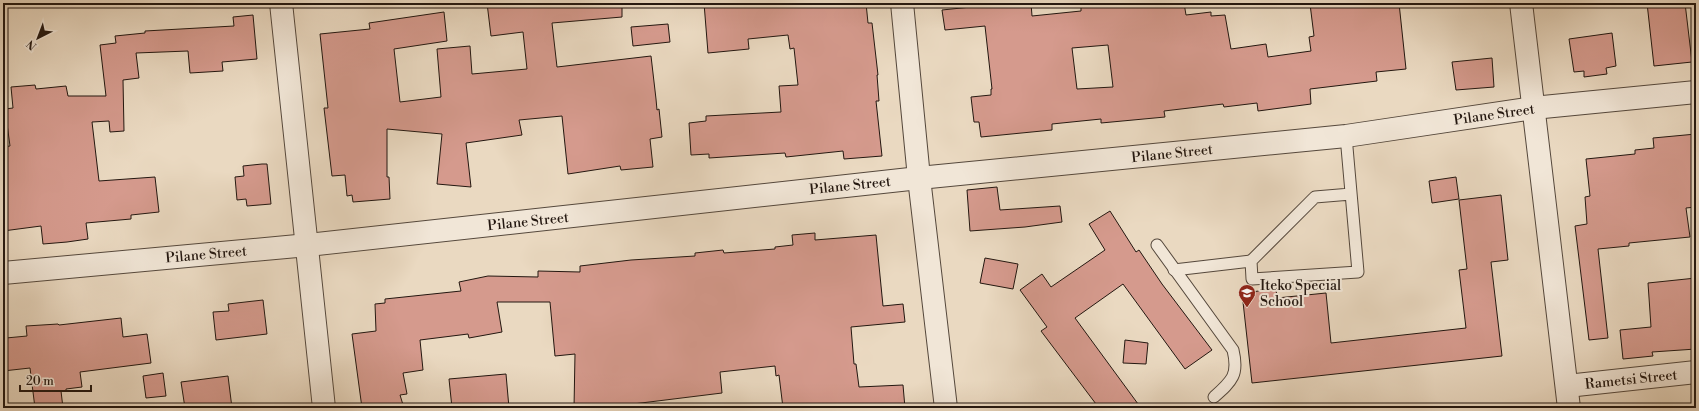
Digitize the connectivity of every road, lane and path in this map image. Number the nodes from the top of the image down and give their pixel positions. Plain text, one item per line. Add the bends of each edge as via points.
1 (281, 3) edge
2 (902, 3) edge
3 (1521, 3) edge
4 (1696, 92) edge
5 (1533, 108) junction
6 (1346, 136) junction
7 (919, 178) junction
8 (1351, 194) junction
9 (308, 245) junction
10 (1157, 245) dead end
11 (1251, 261) junction
12 (1174, 270) junction
13 (3, 273) edge
14 (1696, 372) edge
15 (1567, 386) junction
16 (1214, 397) dead end
17 (324, 408) edge
18 (946, 408) edge
19 (1569, 408) edge

1 - 9 street
2 - 7 street
3 - 5 street
4 - 5 street, Pilane Street
5 - 6 street, Pilane Street
5 - 15 street
6 - 7 street, Pilane Street
6 - 8 lane
7 - 9 street, Pilane Street
7 - 18 street
8 - 11 lane via 1315,197
8 - 11 lane via 1358,272 1252,279
9 - 13 street, Pilane Street
9 - 17 street
10 - 12 lane
11 - 12 lane
12 - 16 lane via 1233,350 1236,364 1234,377
14 - 15 street, Rametsi Street
15 - 19 street

